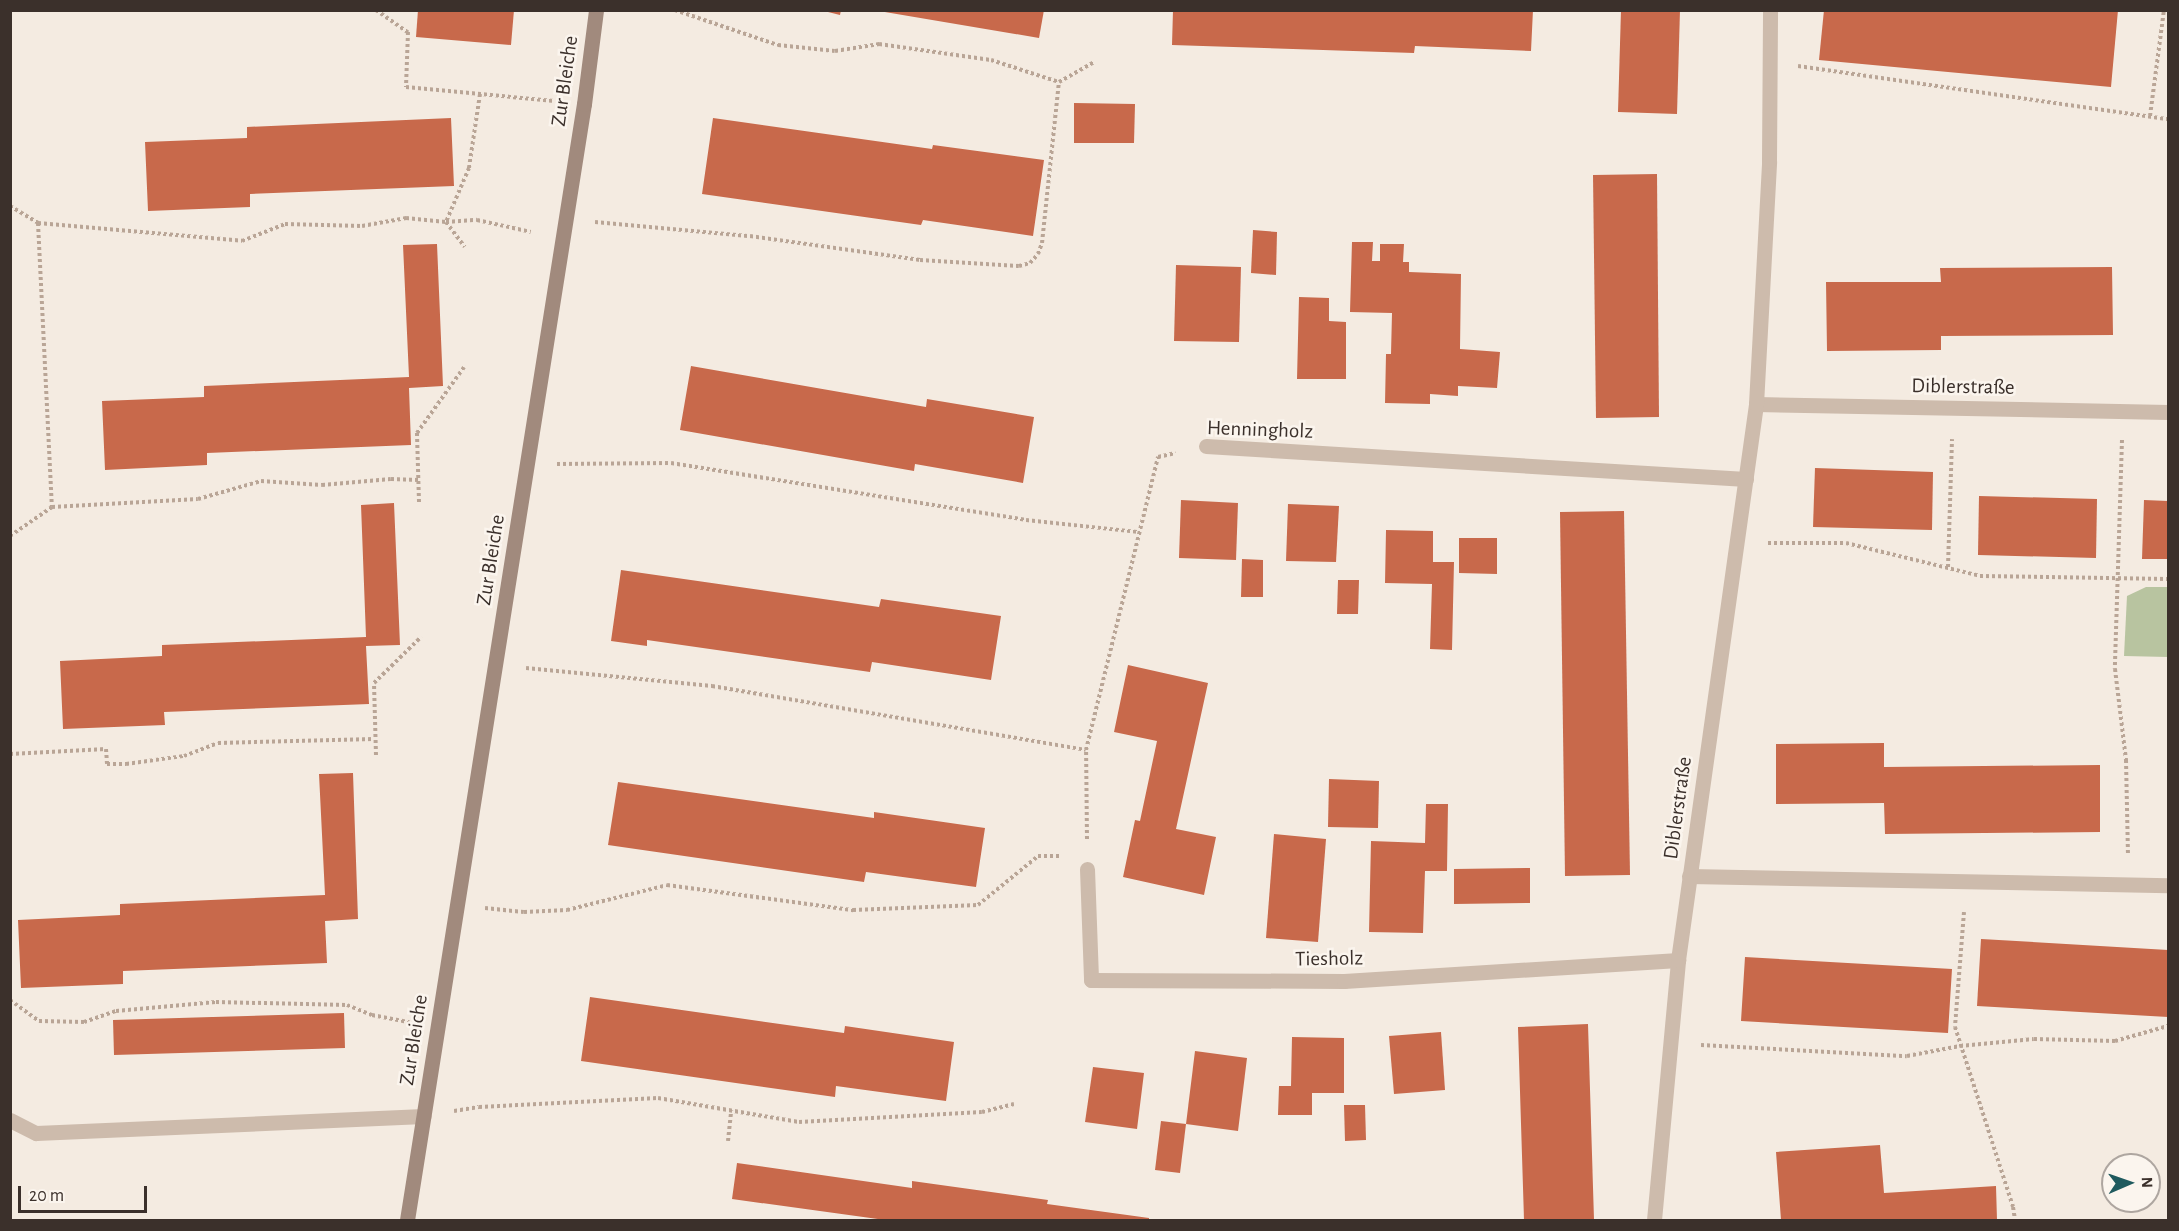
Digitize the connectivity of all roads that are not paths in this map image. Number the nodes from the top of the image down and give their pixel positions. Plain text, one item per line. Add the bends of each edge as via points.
1 (596, 10) edge
2 (1770, 10) edge
3 (1756, 404) junction
4 (2169, 412) edge
5 (1206, 446) road end
6 (1746, 480) junction
7 (1087, 863) road end
8 (1689, 876) junction
9 (2169, 885) edge
10 (1678, 960) junction
11 (424, 1116) junction
12 (10, 1120) edge
13 (407, 1221) edge
14 (1654, 1221) edge

1 - 11 street, Zur Bleiche
2 - 3 street, Diblerstraße via 1769,161
3 - 4 street, Diblerstraße
3 - 6 street, Diblerstraße
5 - 6 street, Henningholz
6 - 8 street, Diblerstraße
7 - 10 street, Tiesholz via 1091,980 1344,981
8 - 9 street
8 - 10 street, Diblerstraße
10 - 14 street, Diblerstraße
11 - 12 street, Zur Bleiche via 36,1133
11 - 13 street, Zur Bleiche

